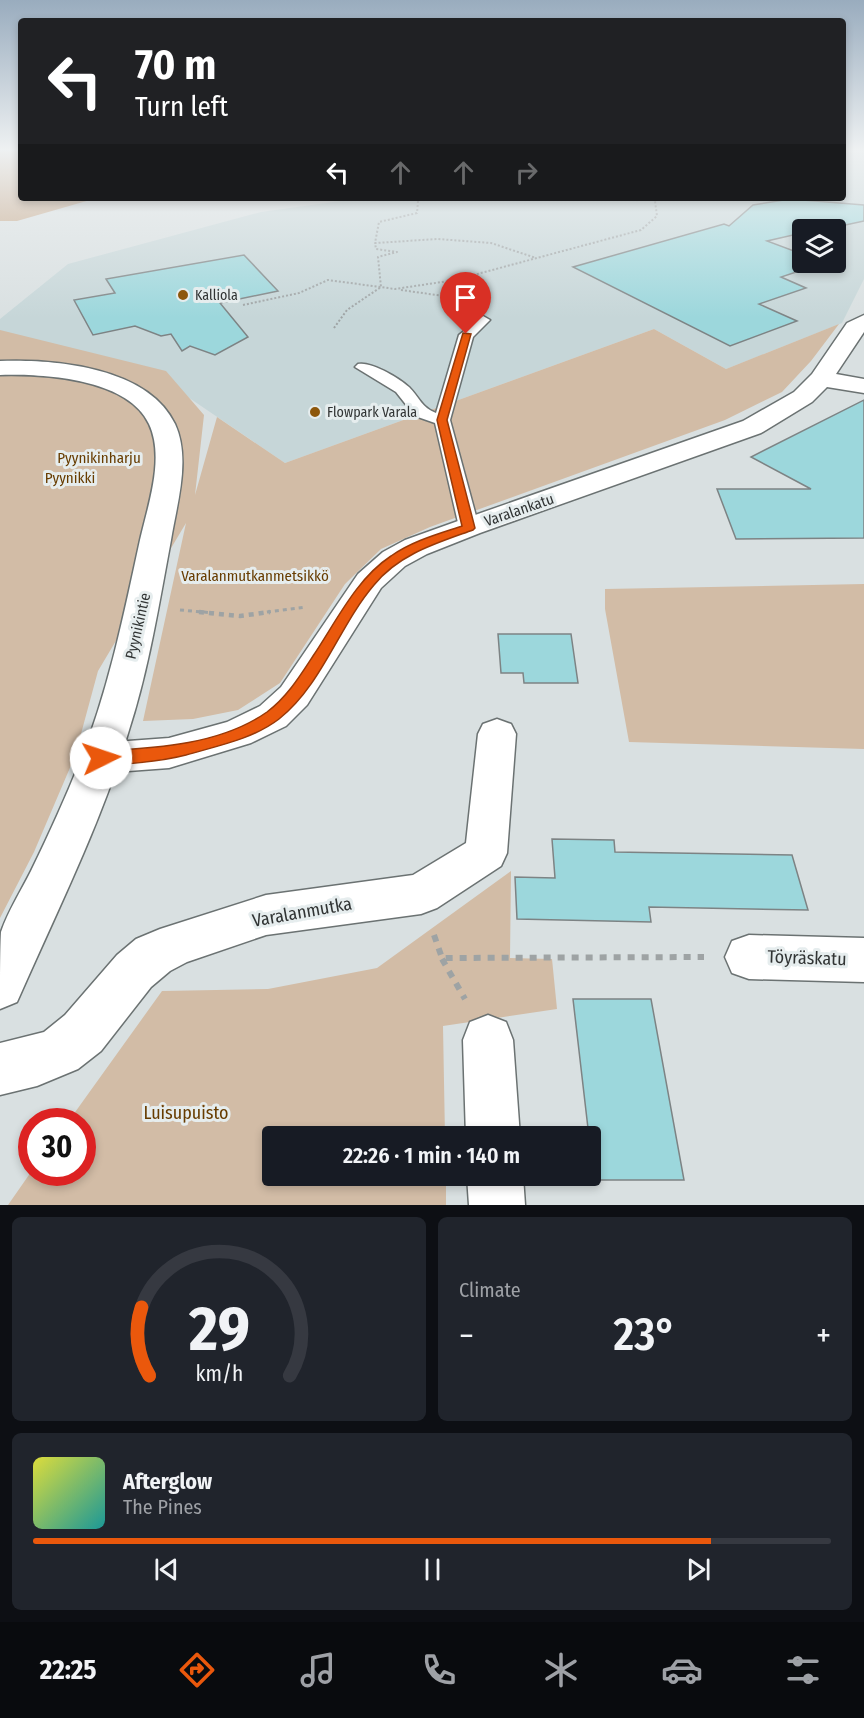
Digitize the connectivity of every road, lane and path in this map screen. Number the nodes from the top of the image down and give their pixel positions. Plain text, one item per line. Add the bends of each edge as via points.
1 (418, 205) edge
2 (656, 205) edge
3 (375, 243) junction
4 (538, 258) junction
5 (381, 287) junction
6 (394, 289) junction
7 (467, 300) dead end
8 (243, 304) dead end
9 (483, 320) dead end
10 (864, 322) edge
11 (334, 328) dead end
12 (363, 367) dead end
13 (0, 368) edge
14 (821, 379) junction
15 (864, 386) edge
16 (442, 420) junction
17 (469, 528) junction
18 (357, 600) junction
19 (143, 606) junction
20 (497, 734) dead end
21 (101, 758) junction
22 (421, 894) junction
23 (749, 957) joint
24 (864, 960) edge
25 (0, 986) edge
26 (488, 1040) dead end
27 (0, 1069) edge
28 (492, 1126) edge
29 (496, 1186) edge
30 (497, 1205) edge

1 - 3 path via 417,213 379,222
2 - 4 path via 657,216 641,230
3 - 4 path via 438,239 491,243
3 - 5 path via 376,249 397,252 378,257
4 - 6 path via 455,280
5 - 6 path
5 - 8 path via 328,280 299,293
5 - 11 path via 347,310
6 - 7 path
9 - 16 lane via 466,334
10 - 14 street, Varalankatu via 855,328
12 - 16 lane via 402,390 421,413
13 - 19 street, Pyynikintie via 51,369 95,378 137,397 156,413 162,423 169,474
14 - 15 street
14 - 17 street, Varalankatu via 803,397 752,427
16 - 17 lane
17 - 18 street, Varalankatu via 394,559 369,581
18 - 19 path via 240,616
18 - 21 street, Varalankatu via 294,696 273,716 238,734 169,753
19 - 21 street, Pyynikintie
20 - 22 street, Varalanmutka via 486,853
21 - 25 street, Pyynikintie
22 - 23 path via 442,958
22 - 27 street, Varalanmutka via 266,915 176,944 153,954 134,971 83,1033 60,1051
23 - 24 street, Töyräskatu
26 - 28 street
29 - 30 street

